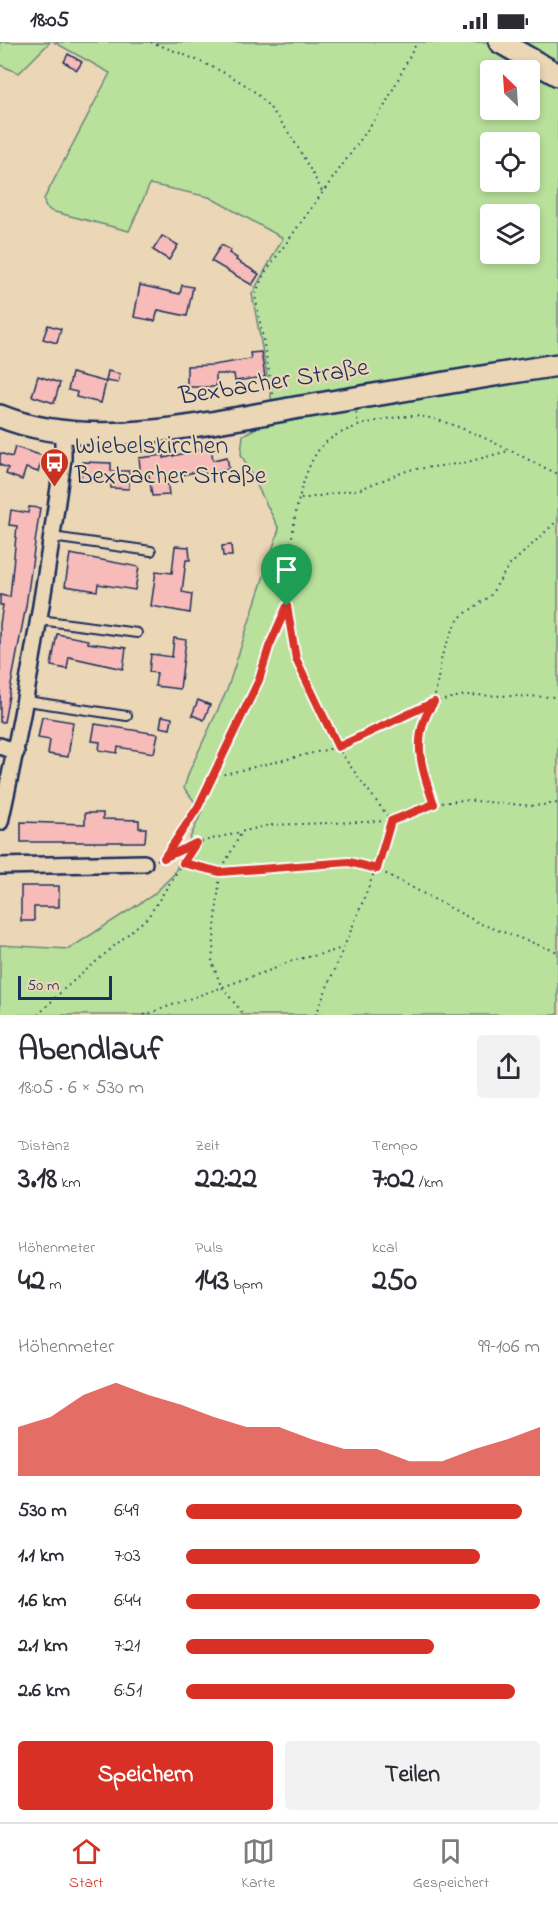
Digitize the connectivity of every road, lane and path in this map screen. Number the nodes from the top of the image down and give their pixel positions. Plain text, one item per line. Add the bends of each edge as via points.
1 (151, 42) edge
2 (417, 42) edge
3 (500, 42) edge
4 (558, 75) edge
5 (323, 193) junction
6 (558, 365) edge
7 (277, 411) junction
8 (0, 416) edge
9 (63, 434) junction
10 (508, 451) junction
11 (558, 474) edge
12 (301, 499) junction
13 (558, 520) edge
14 (52, 537) junction
15 (151, 551) dead end
16 (287, 606) junction
17 (40, 620) junction
18 (137, 633) dead end
19 (558, 697) edge
20 (27, 701) junction
21 (434, 702) junction
22 (128, 716) dead end
23 (0, 746) edge
24 (338, 747) junction
25 (16, 752) junction
26 (212, 777) junction
27 (558, 803) edge
28 (434, 804) junction
29 (391, 821) junction
30 (0, 822) edge
31 (243, 830) junction
32 (196, 843) junction
33 (164, 858) junction
34 (144, 863) joint
35 (183, 863) junction
36 (0, 866) edge
37 (377, 869) junction
38 (220, 872) junction
39 (341, 948) junction
40 (558, 952) edge
41 (220, 986) junction
42 (38, 1015) edge
43 (144, 1015) edge
44 (244, 1015) edge
45 (316, 1015) edge

1 - 5 path via 200,61 257,94 288,129
2 - 5 path via 384,107
3 - 4 street
5 - 7 path via 264,274 255,295
6 - 7 street, Bexbacher Straße
7 - 9 street, Bexbacher Straße via 139,432
8 - 9 street, Bexbacher Straße via 27,427
9 - 14 street
10 - 11 path
10 - 12 path via 410,471 360,489
10 - 12 path via 450,424 415,416 358,425 326,442 311,459
12 - 16 path via 289,545
13 - 21 path via 508,567 490,596 459,618 442,655
14 - 15 lane
14 - 17 street
16 - 24 path via 296,659
16 - 26 path via 259,680
17 - 18 lane
17 - 20 street
19 - 21 path via 465,695
20 - 22 lane
20 - 25 street
21 - 24 path
21 - 28 path via 420,729 421,769
23 - 25 street
24 - 26 path
24 - 29 path
25 - 30 street
26 - 33 path via 198,807
27 - 28 path via 534,806 464,800
28 - 29 path
29 - 31 path via 297,822
29 - 37 path
31 - 32 path
31 - 38 path
32 - 33 path
32 - 35 path
33 - 34 path
34 - 36 street
35 - 38 path
35 - 42 path via 148,917
37 - 38 path via 349,862
37 - 39 path
37 - 40 path via 481,924
38 - 41 path via 212,962
39 - 41 path via 322,956 288,961
39 - 45 path
41 - 43 path
41 - 44 path

